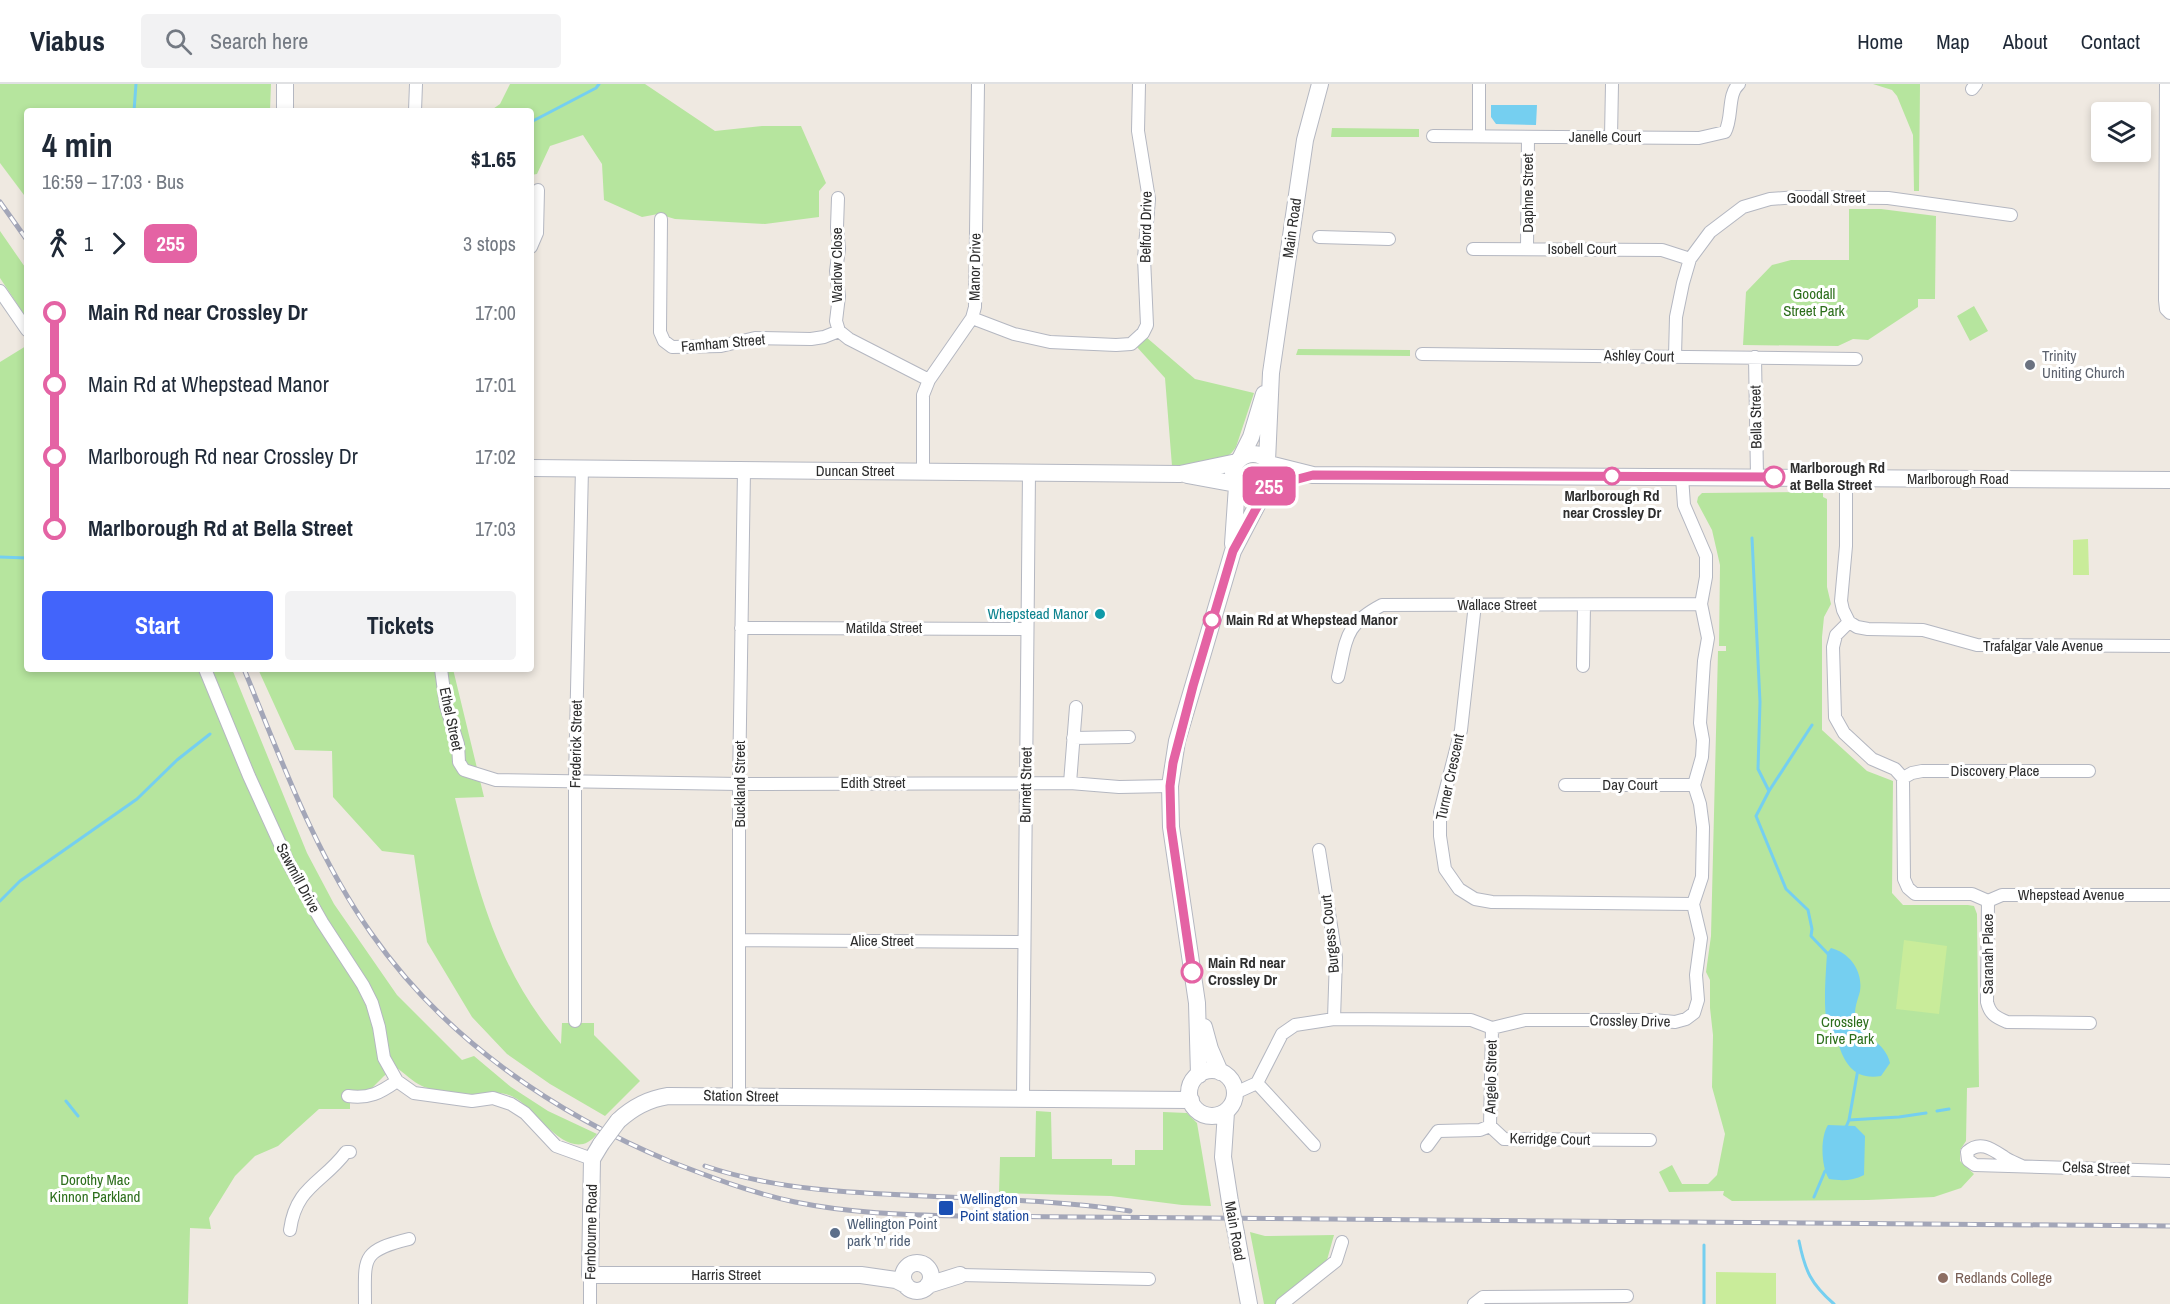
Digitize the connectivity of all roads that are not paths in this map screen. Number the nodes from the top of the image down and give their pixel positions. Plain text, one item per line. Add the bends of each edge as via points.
1 (285, 84) edge
2 (416, 84) edge
3 (978, 84) edge
4 (1139, 84) edge
5 (1320, 84) edge
6 (1479, 84) edge
7 (1612, 84) edge
8 (1739, 84) edge
9 (2166, 84) edge
10 (285, 108) edge
11 (415, 108) edge
12 (1433, 136) dead end
13 (1479, 136) junction
14 (1528, 137) junction
15 (1611, 137) junction
16 (538, 190) dead end
17 (838, 198) dead end
18 (2011, 215) dead end
19 (662, 219) dead end
20 (1319, 237) dead end
21 (1389, 239) dead end
22 (534, 240) edge
23 (1473, 249) dead end
24 (1527, 249) junction
25 (1690, 259) junction
26 (0, 291) edge
27 (2170, 313) edge
28 (972, 318) junction
29 (24, 326) edge
30 (839, 331) junction
31 (1422, 354) dead end
32 (1675, 356) junction
33 (1755, 357) junction
34 (1856, 359) dead end
35 (1271, 373) junction
36 (929, 380) junction
37 (1238, 460) junction
38 (1268, 462) junction
39 (534, 468) edge
40 (582, 468) junction
41 (744, 470) junction
42 (922, 471) junction
43 (1029, 472) junction
44 (1180, 474) junction
45 (1313, 475) junction
46 (1682, 477) junction
47 (1757, 477) junction
48 (1846, 478) junction
49 (2170, 480) edge
50 (1236, 485) junction
51 (1267, 487) junction
52 (1233, 551) junction
53 (1474, 604) junction
54 (1701, 604) junction
55 (1584, 605) junction
56 (1849, 622) junction
57 (741, 628) junction
58 (1027, 629) junction
59 (2170, 646) edge
60 (1583, 666) dead end
61 (207, 672) edge
62 (441, 672) edge
63 (1338, 677) dead end
64 (1076, 707) dead end
65 (1073, 738) junction
66 (1129, 738) dead end
67 (2090, 771) dead end
68 (1903, 778) junction
69 (575, 780) junction
70 (1026, 783) junction
71 (1070, 783) junction
72 (739, 784) junction
73 (1565, 785) dead end
74 (1694, 785) junction
75 (1170, 786) junction
76 (1319, 850) dead end
77 (2170, 895) edge
78 (1988, 901) junction
79 (1693, 904) junction
80 (740, 940) junction
81 (1024, 942) junction
82 (1197, 1003) junction
83 (1334, 1019) junction
84 (575, 1021) dead end
85 (2090, 1023) dead end
86 (1492, 1028) junction
87 (1220, 1072) junction
88 (1199, 1075) junction
89 (397, 1081) junction
90 (1257, 1083) junction
91 (1235, 1093) junction
92 (348, 1096) dead end
93 (739, 1097) junction
94 (1023, 1098) junction
95 (1191, 1100) junction
96 (1226, 1112) junction
97 (1204, 1115) junction
98 (1490, 1126) junction
99 (1650, 1140) dead end
100 (1314, 1145) dead end
101 (1427, 1146) dead end
102 (350, 1152) dead end
103 (1223, 1157) junction
104 (591, 1159) junction
105 (2022, 1166) dead end
106 (2170, 1171) edge
107 (290, 1230) dead end
108 (408, 1239) dead end
109 (1342, 1242) dead end
110 (590, 1275) junction
111 (861, 1275) junction
112 (960, 1275) joint
113 (1149, 1279) dead end
114 (919, 1287) edge
115 (1627, 1296) dead end
116 (365, 1304) edge
117 (590, 1304) edge
118 (913, 1304) edge
119 (1249, 1304) edge
120 (1282, 1304) edge
121 (1474, 1304) edge

1 - 10 street
2 - 11 street
3 - 28 street, Manor Drive
4 - 28 street, Belford Drive via 1138,131 1149,199 1144,258 1147,325 1143,333 1131,344 1050,342
5 - 35 street, Main Road via 1305,140
6 - 13 street
7 - 15 street
8 - 15 street, Janelle Court via 1725,132 1699,138
9 - 27 street via 2165,300
12 - 13 street, Janelle Court
13 - 14 street, Janelle Court
14 - 15 street, Janelle Court
14 - 24 street, Daphne Street
16 - 22 street
17 - 30 street, Warlow Close
18 - 25 street, Goodall Street via 1888,198 1770,200 1743,207 1725,219
19 - 30 street, Famham Street via 660,332 664,342 672,347 722,346 755,338 811,339
20 - 21 street
23 - 24 street, Isobell Court
24 - 25 street, Isobell Court via 1662,250
25 - 32 street, Goodall Street via 1676,317
26 - 29 street
28 - 36 street, Manor Drive
30 - 36 street
31 - 32 street, Ashley Court
32 - 33 street, Ashley Court
33 - 34 street, Ashley Court
33 - 47 street, Bella Street
35 - 37 street, Main Road via 1251,437
35 - 38 street, Main Road
36 - 42 street, Manor Drive via 923,395
37 - 38 street via 1254,454
37 - 44 street, Duncan Street
37 - 50 street via 1233,474
38 - 45 street, Marlborough Road
38 - 51 street via 1272,475
39 - 40 street, Duncan Street
40 - 41 street, Duncan Street
40 - 69 street, Frederick Street
41 - 42 street, Duncan Street
41 - 57 street, Buckland Street
42 - 43 street, Duncan Street
43 - 44 street, Duncan Street
43 - 58 street, Burnett Street
44 - 50 street, Duncan Street
45 - 46 street, Marlborough Road
45 - 51 street, Marlborough Road
46 - 47 street, Marlborough Road
46 - 54 street via 1684,505 1706,556
47 - 48 street, Marlborough Road
48 - 49 street, Marlborough Road
48 - 56 street via 1841,601
50 - 51 street via 1253,494
50 - 52 street
51 - 52 street
52 - 75 street via 1178,741
53 - 55 street, Wallace Street
53 - 63 street, Wallace Street via 1382,605 1363,615 1348,633
53 - 79 street, Turner Crescent via 1461,730 1440,812 1445,869 1459,890 1492,902
54 - 55 street, Wallace Street
54 - 74 street via 1708,638 1700,723 1702,757
55 - 60 street
56 - 59 street, Trafalgar Vale Avenue via 1868,629 1923,630 1977,645
56 - 68 street via 1836,635 1833,647 1835,717 1844,733 1872,759 1895,769
57 - 58 street, Matilda Street
57 - 72 street, Buckland Street
58 - 70 street, Burnett Street
61 - 89 street, Sawmill Drive via 290,866 372,1004 384,1058
62 - 69 street, Ethel Street via 446,706 464,770 496,780
64 - 65 street
65 - 66 street
65 - 71 street
67 - 68 street, Discovery Place via 1922,771
68 - 78 street, Whepstead Avenue via 1904,879 1908,888 1916,894 1972,894
69 - 72 street, Edith Street
69 - 84 street, Frederick Street
70 - 71 street, Edith Street
70 - 72 street, Edith Street
70 - 81 street, Burnett Street
71 - 75 street, Edith Street
72 - 80 street, Buckland Street
73 - 74 street, Day Court
74 - 79 street via 1703,827 1702,877
75 - 82 street via 1171,827
76 - 83 street, Burgess Court via 1336,957
77 - 78 street, Whepstead Avenue via 2002,895
78 - 85 street, Saranah Place via 1989,1011 2007,1022
79 - 86 street, Crossley Drive via 1701,938 1696,975 1698,1000 1694,1013 1686,1019 1526,1020
80 - 81 street, Alice Street
80 - 93 street, Buckland Street
81 - 94 street, Burnett Street
82 - 87 street
82 - 88 street
83 - 86 street, Crossley Drive via 1472,1020
83 - 90 street, Crossley Drive via 1295,1024 1282,1034
86 - 98 street, Angelo Street
87 - 88 street
87 - 91 street via 1231,1080
88 - 95 street via 1191,1086
89 - 92 street via 378,1094
89 - 104 street via 414,1093 472,1101 493,1098 511,1104 556,1146
90 - 91 street
90 - 100 street
91 - 96 street, Main Road
93 - 94 street, Station Street
93 - 104 street, Station Street, bridge via 652,1098 618,1121
94 - 95 street, Station Street
95 - 97 street, Main Road
96 - 97 street
96 - 103 street, Main Road
97 - 103 street, Main Road
98 - 99 street, Kerridge Court via 1504,1139
98 - 101 street, Kerridge Court via 1480,1130 1438,1131
102 - 107 street via 311,1185 292,1213
103 - 119 street, Main Road, bridge
104 - 110 street, Fernbourne Road
105 - 106 street, Celsa Street
108 - 116 street via 385,1245 367,1258
109 - 120 street via 1336,1261
110 - 111 street, Harris Street
110 - 117 street, Fernbourne Road
111 - 114 street, Harris Street
111 - 114 street, Harris Street via 908,1266 903,1276
112 - 113 street, Harris Street
112 - 114 street, Harris Street
114 - 118 street
115 - 121 street via 1483,1297

